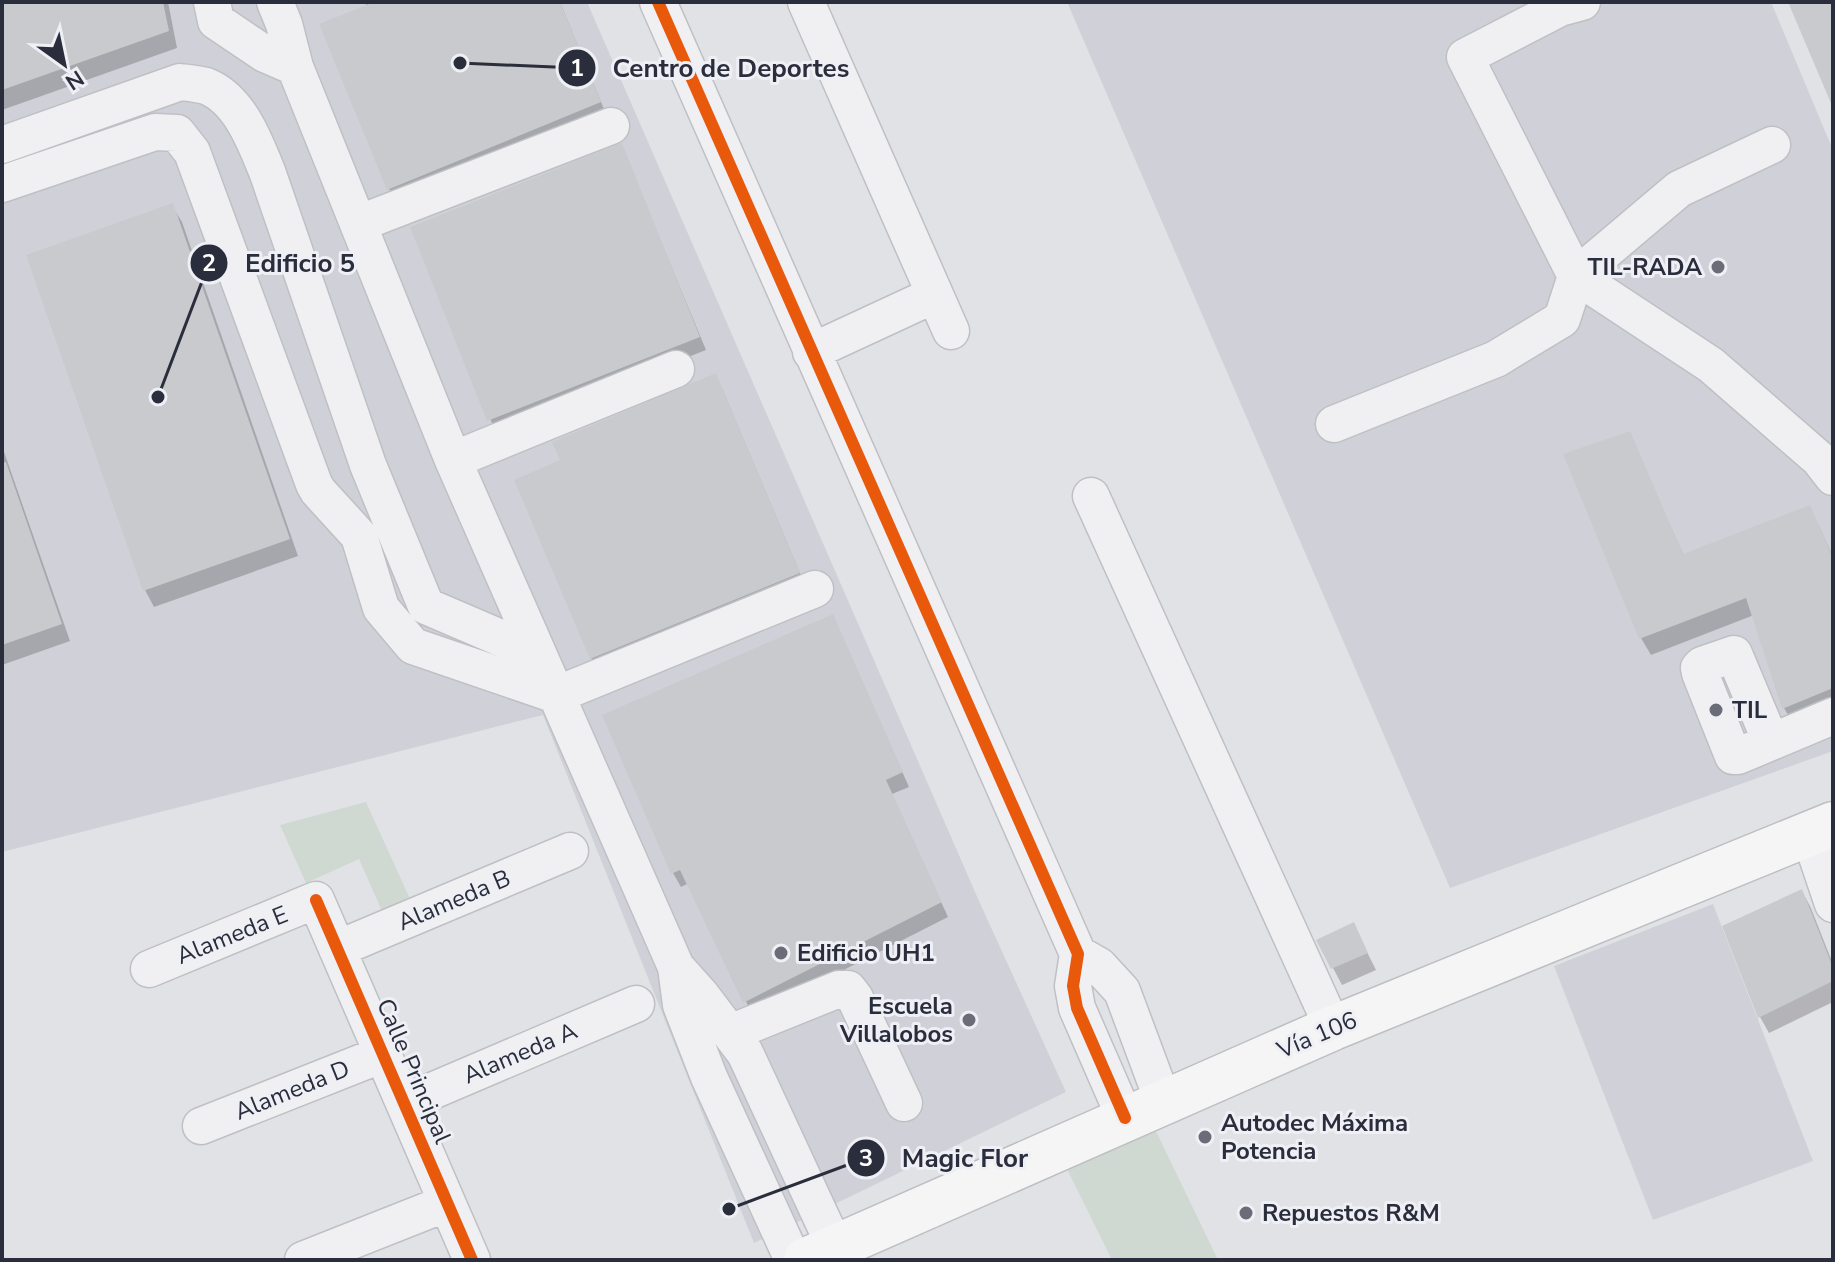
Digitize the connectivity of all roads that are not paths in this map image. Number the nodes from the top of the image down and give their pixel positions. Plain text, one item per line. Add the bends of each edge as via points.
1 (275, 2) edge
2 (658, 2) edge
3 (806, 2) edge
4 (1582, 2) edge
5 (208, 8) edge
6 (295, 67) junction
7 (118, 103) junction
8 (611, 126) dead end
9 (128, 141) junction
10 (2, 145) edge
11 (1772, 145) dead end
12 (2, 184) edge
13 (360, 223) junction
14 (1576, 276) junction
15 (934, 295) junction
16 (317, 319) junction
17 (951, 331) dead end
18 (262, 338) junction
19 (811, 352) junction
20 (676, 369) dead end
21 (1334, 424) dead end
22 (453, 460) junction
23 (1828, 463) edge
24 (1091, 496) dead end
25 (376, 530) junction
26 (502, 571) junction
27 (815, 589) dead end
28 (381, 608) junction
29 (433, 609) junction
30 (538, 654) junction
31 (556, 695) junction
32 (1833, 716) edge
33 (1771, 742) dead end
34 (1821, 828) edge
35 (570, 851) dead end
36 (316, 900) joint
37 (1833, 904) edge
38 (337, 949) junction
39 (676, 967) junction
40 (149, 969) dead end
41 (636, 1004) dead end
42 (1333, 1028) junction
43 (730, 1033) junction
44 (383, 1054) junction
45 (404, 1103) junction
46 (904, 1103) dead end
47 (1144, 1110) junction
48 (201, 1126) dead end
49 (447, 1203) junction
50 (820, 1253) edge
51 (303, 1260) edge
52 (472, 1260) edge
53 (793, 1260) edge

1 - 6 street
2 - 19 street
3 - 15 street
4 - 14 street via 1465,57
5 - 6 street via 265,54
6 - 13 street
7 - 9 street
7 - 10 street
7 - 16 street via 180,82 207,87 229,103 253,137
8 - 13 street
9 - 12 street
9 - 18 street via 155,132 177,133 192,152
11 - 14 street via 1679,189
13 - 22 street
14 - 21 street via 1562,319 1496,359
14 - 23 street via 1711,365
15 - 17 street
15 - 19 street
16 - 18 street
16 - 25 street
18 - 25 street via 318,491
19 - 47 street via 1078,954 1073,986 1077,1008
20 - 22 street
22 - 26 street
24 - 42 street
25 - 28 street
25 - 29 street
26 - 29 street via 478,605 467,610
26 - 30 street
27 - 31 street
28 - 29 street
28 - 31 street via 413,646
29 - 30 street
30 - 31 street
31 - 39 street
32 - 33 street
34 - 37 street
34 - 42 main road, Vía 106
35 - 38 street, Alameda B
36 - 38 street, Calle Principal
36 - 40 street, Alameda E
38 - 44 street, Calle Principal
39 - 43 street
39 - 53 street via 681,1005 709,1077
41 - 45 street, Alameda A
42 - 47 main road, Vía 106
43 - 46 street via 848,989
43 - 50 street via 745,1053
44 - 45 street, Calle Principal
44 - 48 street, Alameda D
45 - 49 street, Calle Principal
47 - 50 main road, Vía 106
49 - 51 street
49 - 52 street, Calle Principal

